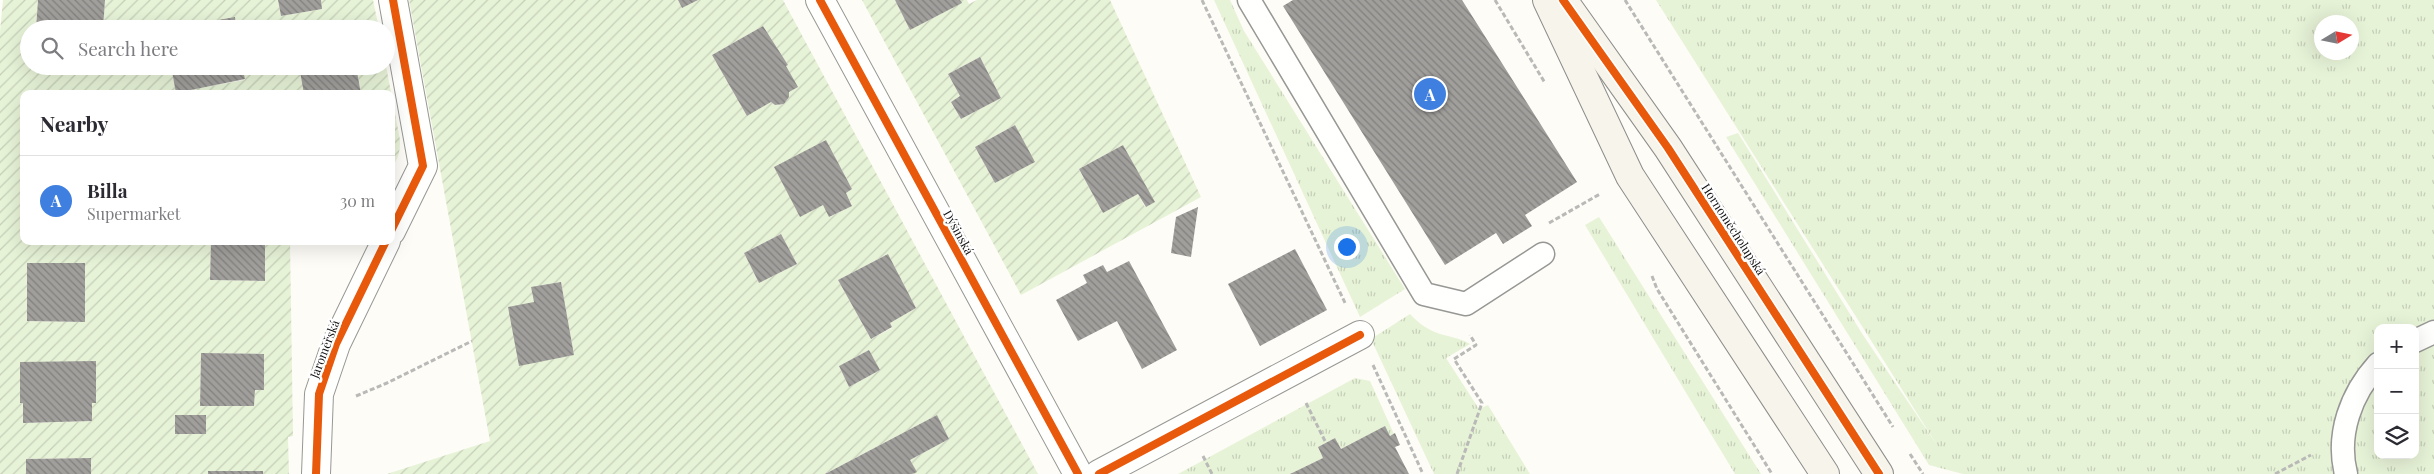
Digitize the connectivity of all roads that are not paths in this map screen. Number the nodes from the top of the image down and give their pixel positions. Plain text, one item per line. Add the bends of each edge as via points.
1 (393, 0) edge
2 (820, 0) edge
3 (1250, 0) edge
4 (1547, 0) edge
5 (1563, 0) edge
6 (395, 223) edge
7 (384, 245) edge
8 (1543, 254) dead end
9 (2434, 332) edge
10 (1360, 335) road end
11 (2419, 339) edge
12 (2374, 369) edge
13 (316, 474) edge
14 (1078, 474) edge
15 (1098, 474) edge
16 (1825, 474) edge
17 (1879, 474) edge
18 (2346, 474) edge

1 - 6 street via 423,166
2 - 14 street, Dýšinská
3 - 8 lane via 1424,294 1466,304
4 - 16 street via 1630,176
5 - 17 street, Hornoměcholupská via 1668,148
7 - 13 street, Jaroměřská via 336,344 319,394
9 - 11 lane
10 - 15 street
12 - 18 lane via 2356,396 2346,421 2342,445

